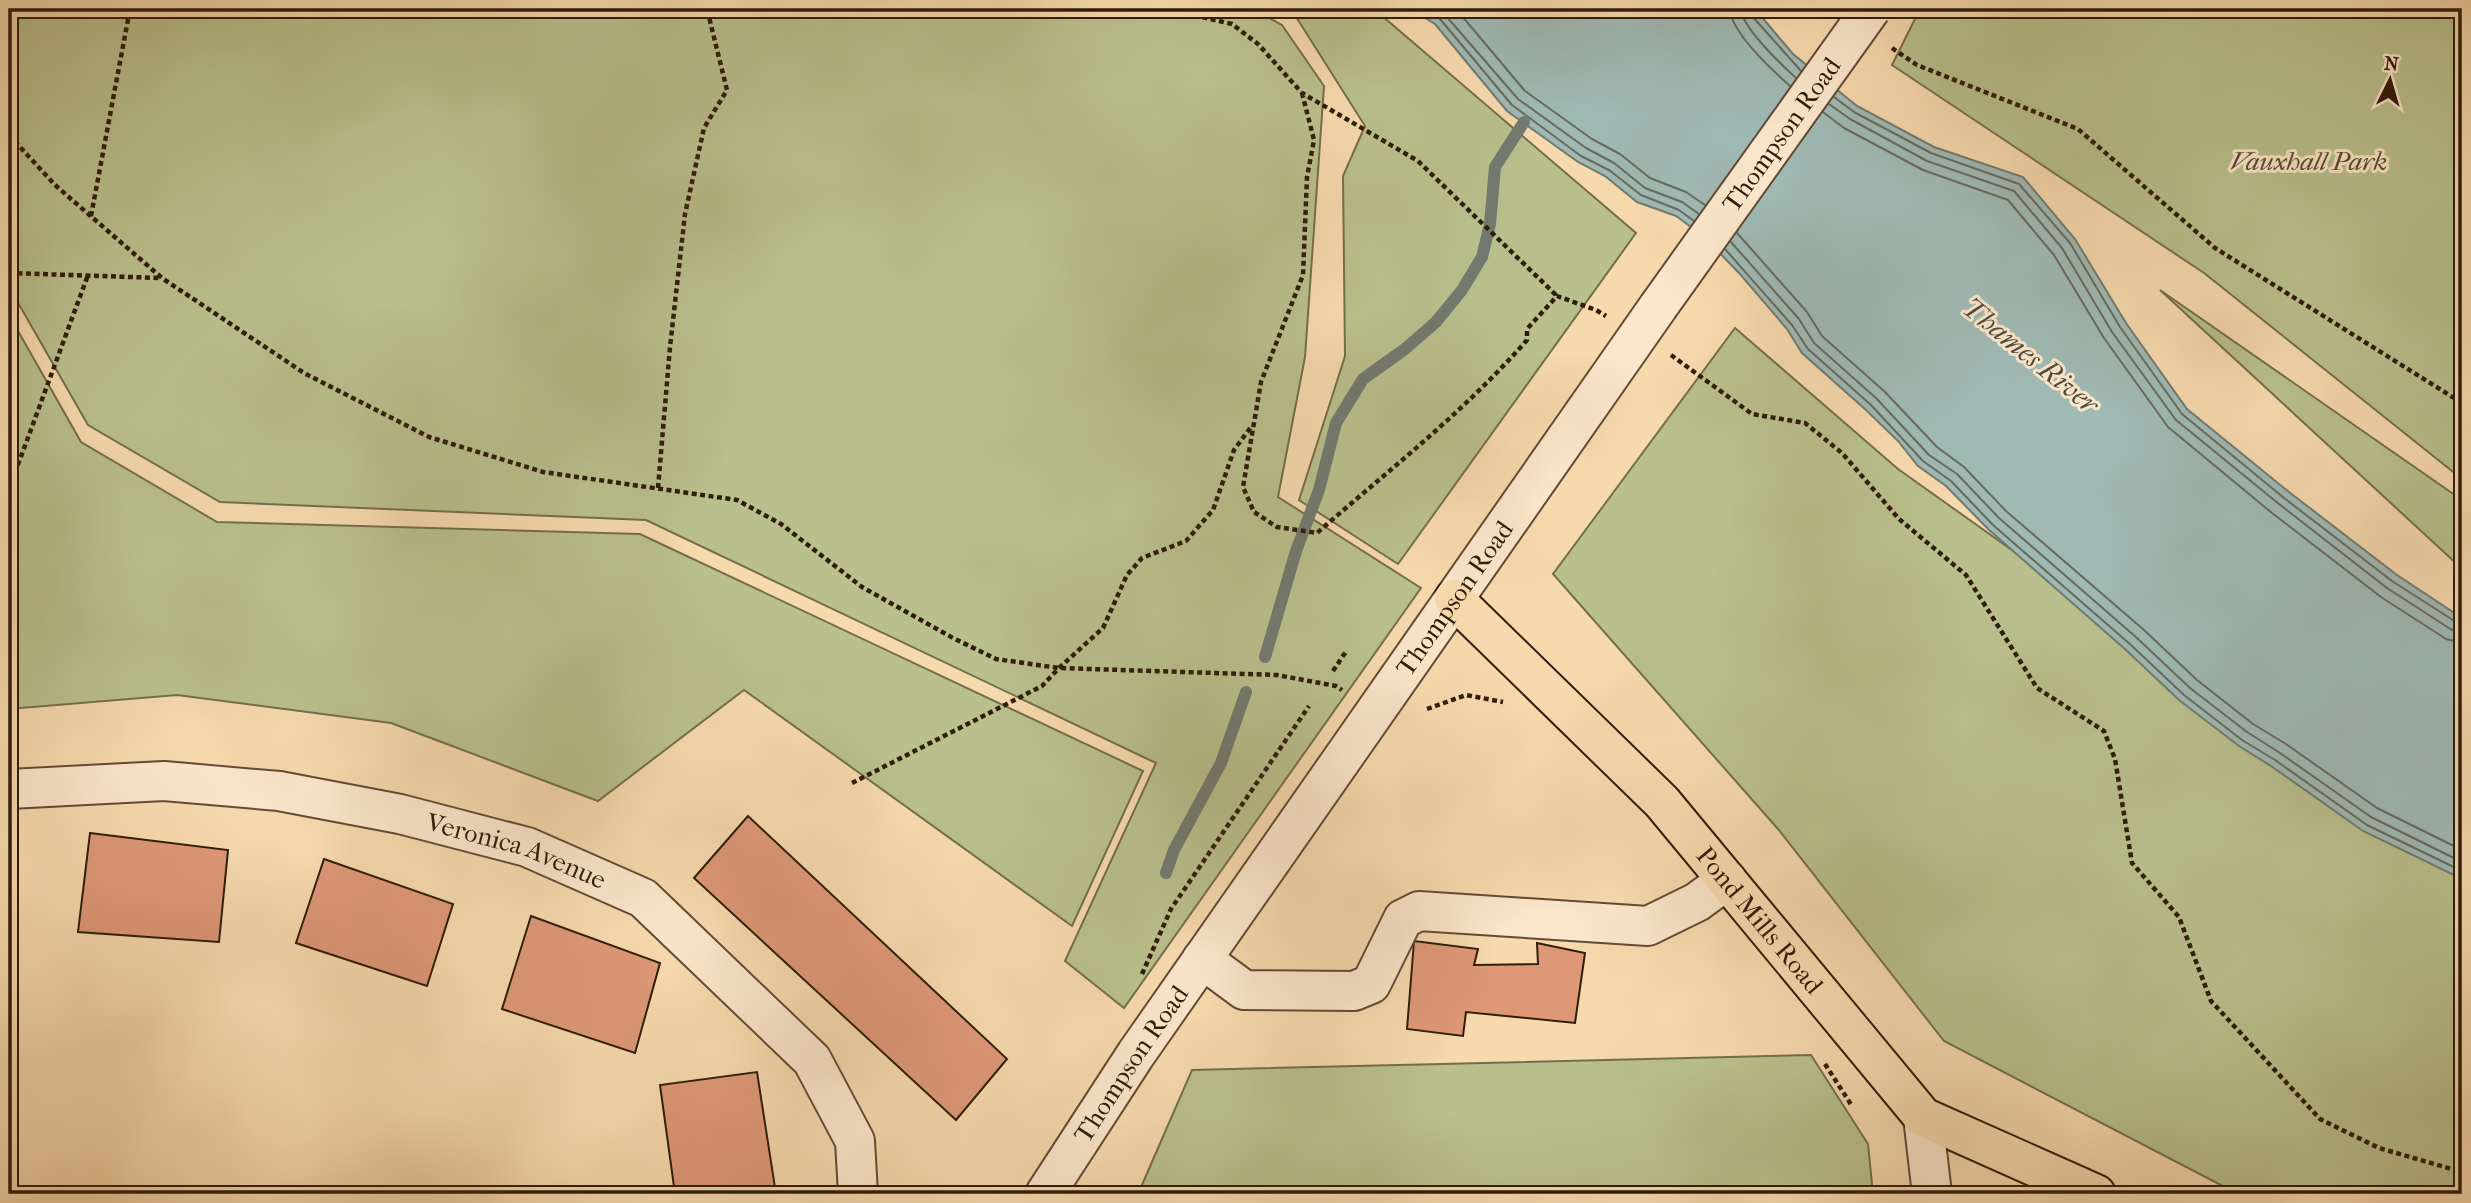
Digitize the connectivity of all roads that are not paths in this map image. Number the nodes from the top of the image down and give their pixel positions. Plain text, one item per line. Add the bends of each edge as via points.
1 (1877, 25) edge
2 (1454, 599) junction
3 (9, 789) edge
4 (1727, 880) junction
5 (1202, 959) junction
6 (1923, 1117) junction
7 (858, 1194) edge
8 (1045, 1194) edge
9 (1932, 1194) edge
10 (2096, 1194) edge

1 - 2 street, Thompson Road, bridge via 1648,322
2 - 4 main road, Pond Mills Road via 1662,802
2 - 5 street, Thompson Road
3 - 7 street, Veronica Avenue via 164,781 279,791 400,814 527,847 643,898 812,1059 855,1141
4 - 5 street via 1697,902 1648,926 1419,911 1404,919 1371,984 1354,991 1244,990
4 - 6 main road, Pond Mills Road
5 - 8 street, Thompson Road
6 - 9 street
6 - 10 main road, Pond Mills Road

